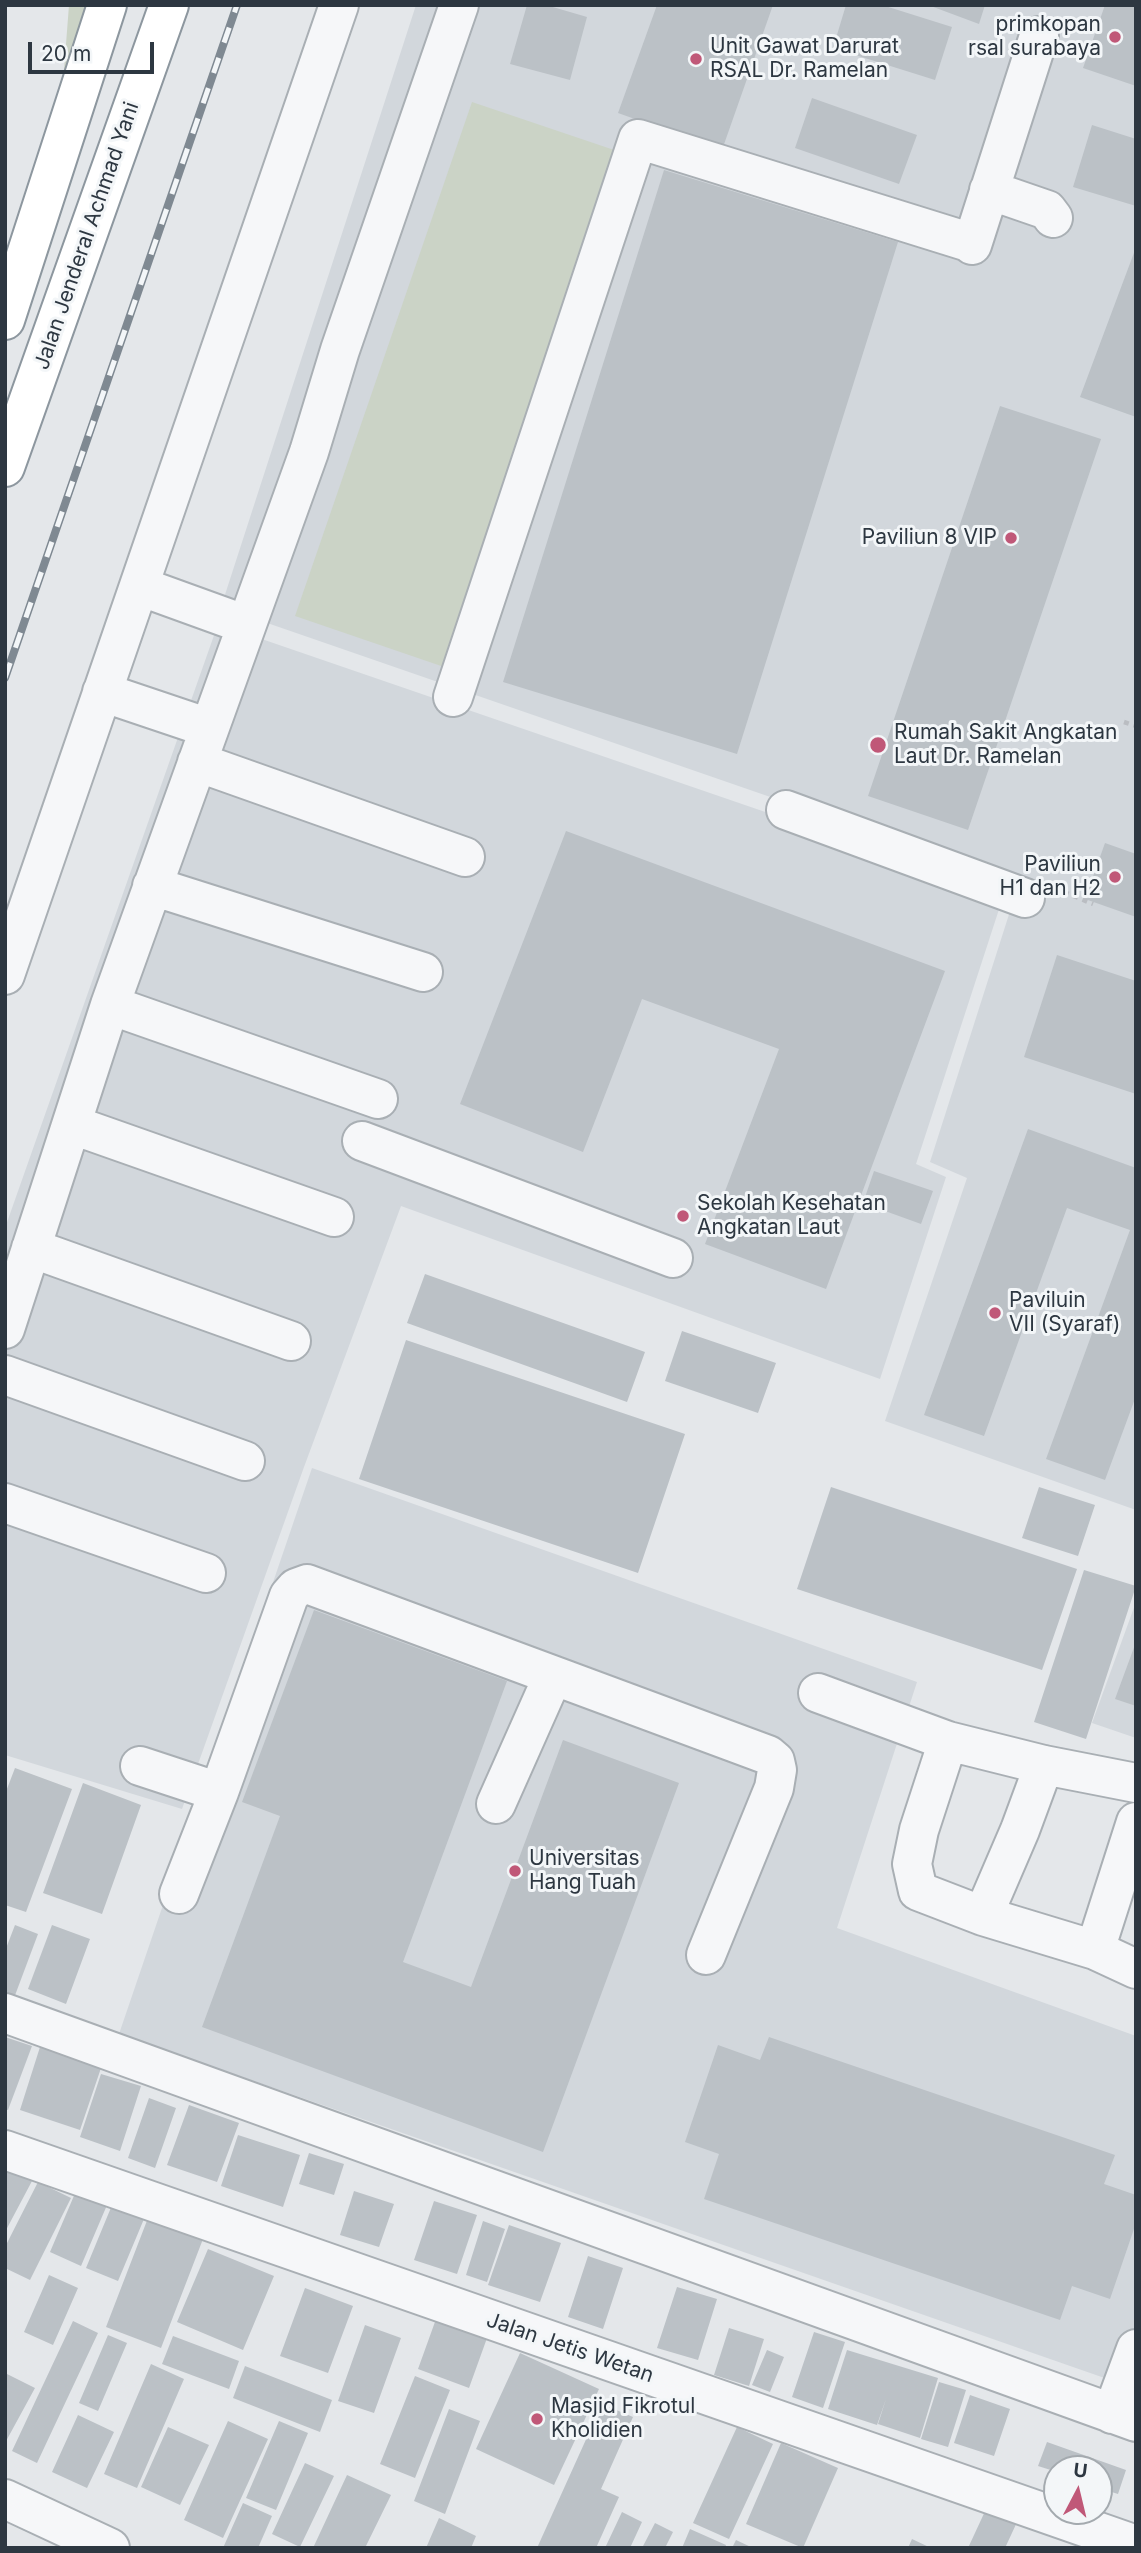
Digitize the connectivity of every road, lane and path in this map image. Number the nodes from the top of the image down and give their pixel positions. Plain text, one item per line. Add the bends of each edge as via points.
1 (107, 5) edge
2 (169, 5) edge
3 (339, 5) edge
4 (459, 5) edge
5 (1039, 36) dead end
6 (989, 190) junction
7 (1052, 218) dead end
8 (5, 320) edge
9 (5, 467) edge
10 (139, 586) junction
11 (244, 624) junction
12 (102, 692) junction
13 (453, 697) dead end
14 (1124, 722) dead end
15 (1136, 726) edge
16 (203, 745) junction
17 (786, 810) dead end
18 (465, 858) dead end
19 (152, 886) junction
20 (1063, 892) dead end
21 (1026, 898) dead end
22 (1093, 904) dead end
23 (423, 972) dead end
24 (5, 975) edge
25 (110, 1005) junction
26 (378, 1099) dead end
27 (73, 1125) junction
28 (362, 1141) dead end
29 (334, 1217) dead end
30 (31, 1248) junction
31 (673, 1258) dead end
32 (5, 1329) edge
33 (291, 1341) dead end
34 (5, 1375) edge
35 (245, 1461) dead end
36 (5, 1503) edge
37 (206, 1573) dead end
38 (552, 1676) junction
39 (818, 1693) dead end
40 (948, 1741) junction
41 (1044, 1765) junction
42 (140, 1766) dead end
43 (1136, 1783) edge
44 (219, 1792) junction
45 (496, 1804) dead end
46 (1136, 1822) edge
47 (179, 1894) dead end
48 (983, 1916) junction
49 (1096, 1950) junction
50 (706, 1955) dead end
51 (1136, 1969) edge
52 (5, 2013) edge
53 (5, 2150) edge
54 (1136, 2349) edge
55 (1124, 2418) edge
56 (5, 2499) edge
57 (1136, 2545) edge
58 (101, 2546) edge

1 - 8 highway
2 - 9 highway, Jalan Jenderal Achmad Yani
3 - 10 street
4 - 11 street via 309,452
5 - 6 street
6 - 7 street via 1047,210
6 - 13 street via 972,244 638,139
10 - 11 street
10 - 12 street
11 - 16 street
12 - 16 street
12 - 24 street
14 - 15 path
16 - 18 street
16 - 19 street
17 - 21 street
19 - 23 street
19 - 25 street
20 - 22 path
25 - 26 street
25 - 27 street
27 - 29 street
27 - 30 street
28 - 31 street
30 - 32 street
30 - 33 street
34 - 35 street
36 - 37 street
38 - 44 street via 307,1584 289,1596
38 - 45 street
38 - 50 street via 775,1761 774,1788
39 - 40 street
40 - 41 street
40 - 48 street via 912,1864 918,1891
41 - 43 street
41 - 48 street
42 - 44 street
44 - 47 street
46 - 49 street
48 - 49 street
49 - 51 street
52 - 55 street
53 - 57 street, Jalan Jetis Wetan
54 - 55 street
56 - 58 street

